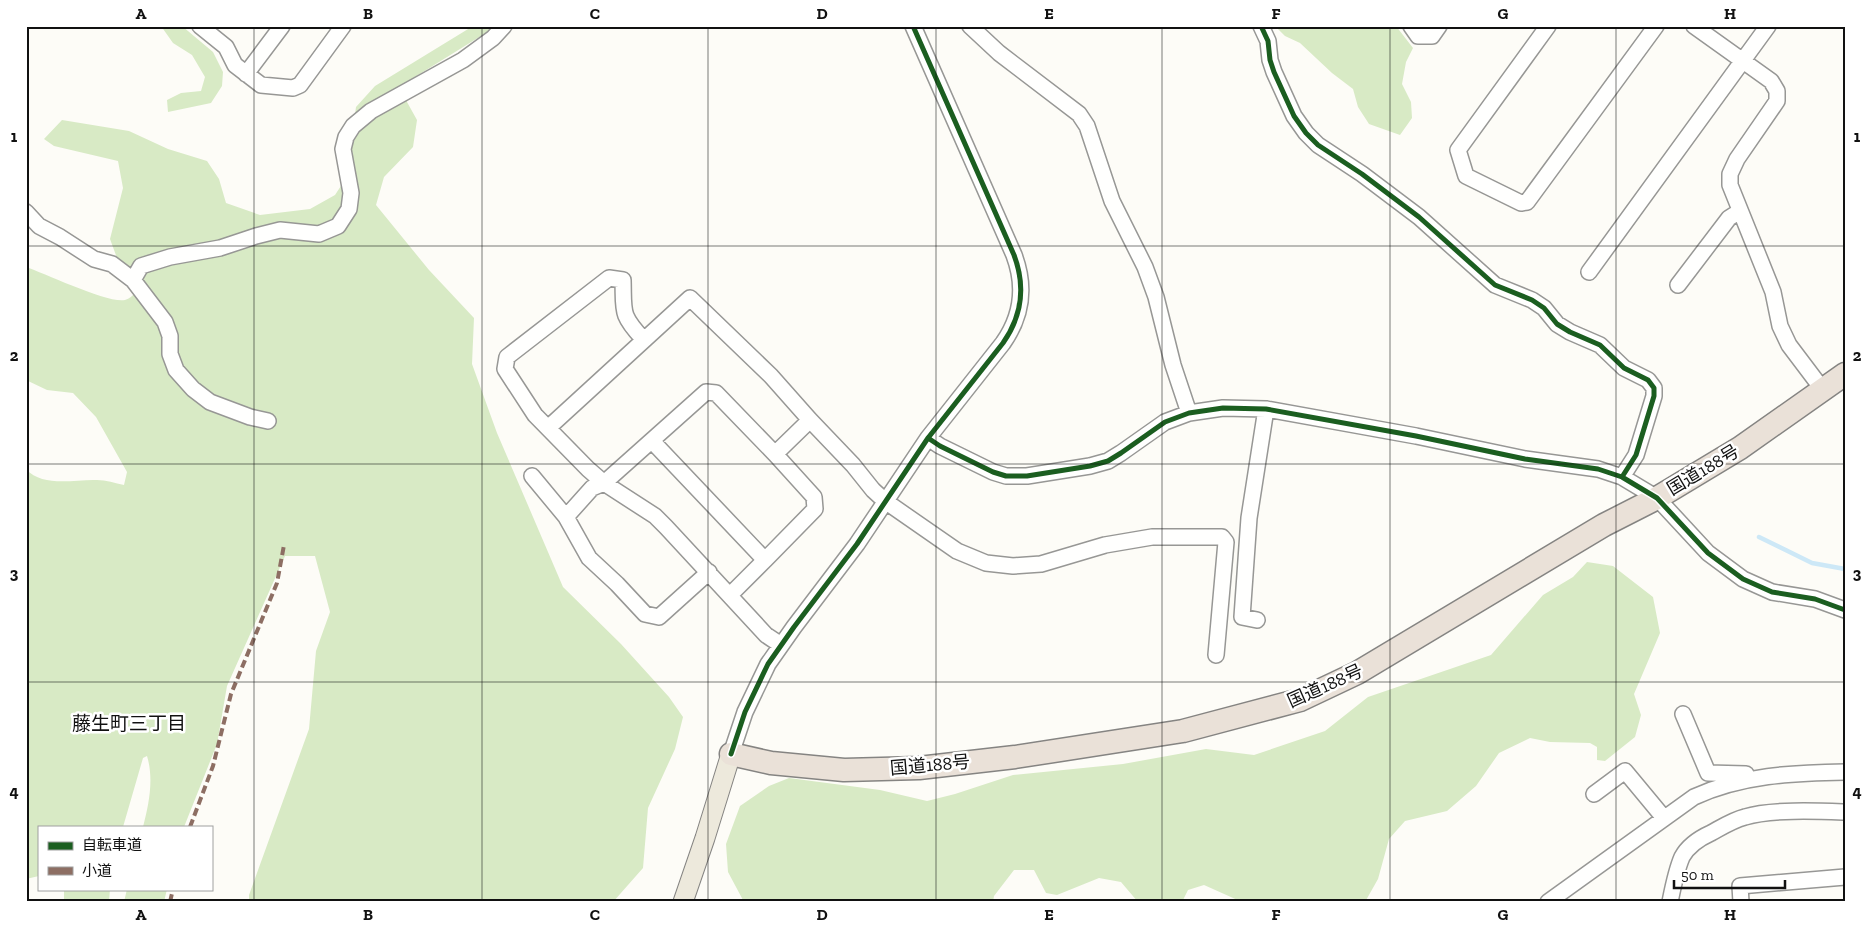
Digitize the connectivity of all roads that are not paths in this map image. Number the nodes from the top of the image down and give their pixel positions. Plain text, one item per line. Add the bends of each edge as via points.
1 (200, 26) edge
2 (282, 26) edge
3 (343, 26) edge
4 (504, 26) edge
5 (913, 26) edge
6 (970, 26) edge
7 (1261, 26) edge
8 (1411, 26) edge
9 (1439, 26) edge
10 (1548, 26) edge
11 (1656, 26) edge
12 (1694, 26) edge
13 (1768, 26) edge
14 (1743, 62) junction
15 (246, 74) junction
16 (1740, 211) junction
17 (26, 212) edge
18 (1589, 272) dead end
19 (133, 280) junction
20 (1678, 285) dead end
21 (643, 339) junction
22 (1845, 374) edge
23 (1823, 390) junction
24 (1266, 409) junction
25 (1189, 413) junction
26 (810, 420) junction
27 (268, 421) dead end
28 (548, 428) junction
29 (928, 438) junction
30 (652, 441) junction
31 (775, 454) junction
32 (532, 476) dead end
33 (1622, 477) junction
34 (604, 483) junction
35 (1657, 498) junction
36 (885, 502) junction
37 (566, 517) junction
38 (765, 560) junction
39 (709, 572) junction
40 (730, 595) junction
41 (1845, 610) edge
42 (1257, 620) dead end
43 (781, 645) junction
44 (1216, 655) dead end
45 (1683, 714) dead end
46 (730, 754) junction
47 (1845, 772) edge
48 (1750, 778) junction
49 (1594, 794) dead end
50 (1845, 812) edge
51 (1664, 818) junction
52 (1845, 877) edge
53 (683, 902) edge
54 (1548, 902) edge
55 (1670, 902) edge
56 (1740, 902) edge

1 - 15 street via 226,47 235,65
2 - 15 street
3 - 15 street via 300,85 293,88 261,85
4 - 19 street via 463,60 371,111 354,126 343,149 351,193 349,209 338,226 319,234 280,230 220,248 170,257 141,266
5 - 29 street via 1014,255 1021,281 1020,307 1010,332
6 - 25 street via 999,53 1079,114 1087,126 1112,201 1156,297
7 - 33 street via 1268,41 1274,72 1294,116 1318,145 1420,217 1495,285 1532,300 1544,308 1557,324 1600,345 1624,368 1648,380 1654,388 1654,396 1636,455
8 - 9 street via 1418,36 1432,36
10 - 11 street via 1458,150 1466,176 1521,203 1527,202
12 - 14 street
13 - 14 street
14 - 16 street via 1772,81 1777,101 1730,174 1730,185
14 - 18 street
16 - 20 street via 1730,218
16 - 23 street via 1773,292 1783,333
17 - 19 street via 39,226 88,256 112,264
19 - 27 street via 164,322 176,370 193,389 210,402
21 - 26 street via 690,298 771,376
21 - 28 street
21 - 28 street via 627,322 624,280 609,278 507,357 505,369 536,416
22 - 23 highway, 国道188号
23 - 35 highway, 国道188号 via 1740,448
24 - 25 street via 1223,408
24 - 33 street via 1416,436 1524,460 1598,469
24 - 42 street via 1249,518 1242,618
25 - 29 street via 1164,422 1108,461 1027,476 993,472
26 - 31 street
26 - 36 street
28 - 34 street
29 - 36 street
30 - 31 street via 706,392 716,393
30 - 34 street
30 - 38 street
31 - 38 street via 814,497 815,509
32 - 37 street
33 - 35 street
34 - 37 street via 592,488
34 - 39 street via 655,516
35 - 41 street via 1708,553 1743,579 1772,592 1815,599
35 - 46 highway, 国道188号 via 1604,525 1358,673 1300,700 1183,731 919,768 844,770 771,763
36 - 43 street
36 - 44 street via 957,551 986,563 1014,566 1041,564 1105,545 1152,537 1222,537 1226,542
37 - 39 street via 589,558 645,614 658,617
38 - 40 street
39 - 40 street
40 - 43 street via 766,635
43 - 46 street via 744,712
45 - 48 street via 1708,773 1747,774
46 - 53 main road
47 - 48 street
48 - 51 street via 1694,797
49 - 51 street via 1624,771
50 - 55 street via 1771,813 1746,816 1723,826 1697,840 1683,856
51 - 54 street
52 - 56 street via 1740,886

